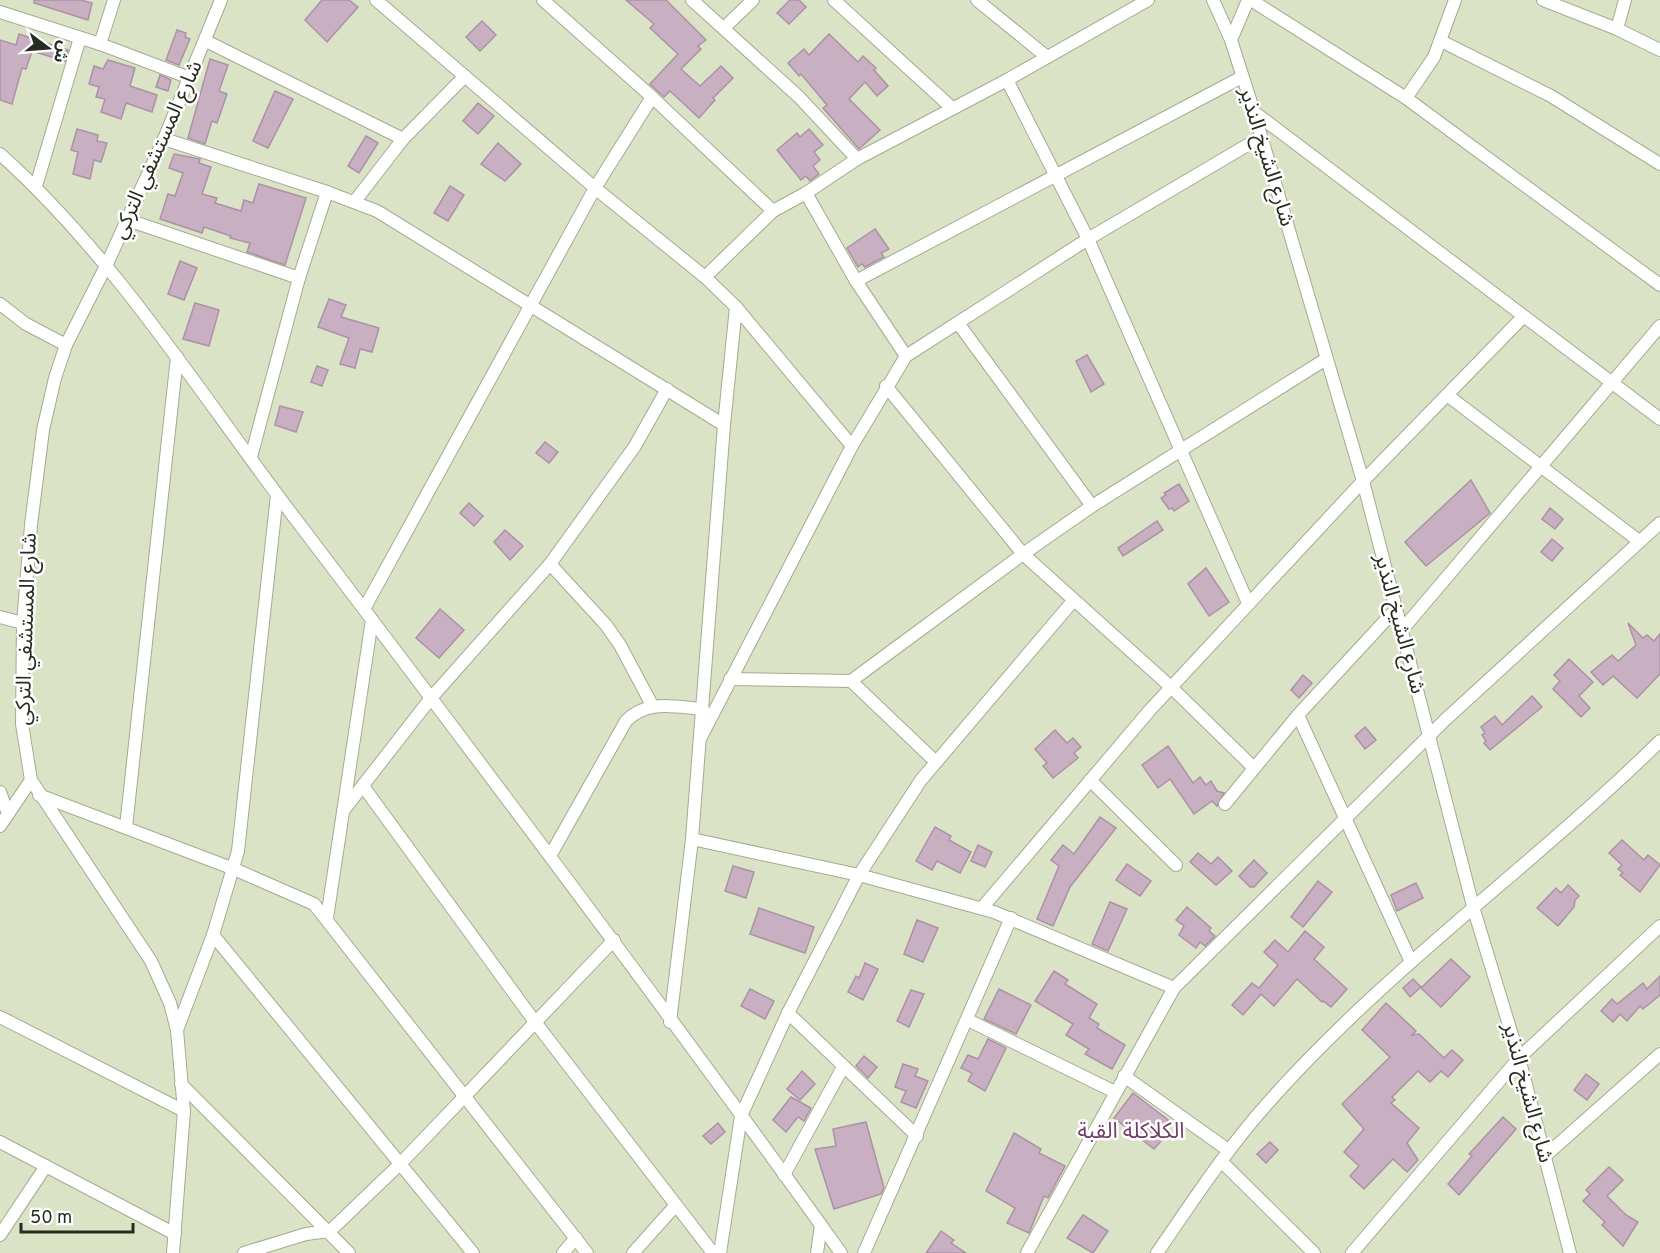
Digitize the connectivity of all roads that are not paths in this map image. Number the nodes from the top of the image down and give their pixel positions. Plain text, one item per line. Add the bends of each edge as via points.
1 (114, 0) edge
2 (221, 0) edge
3 (376, 0) edge
4 (543, 0) edge
5 (692, 0) edge
6 (753, 0) edge
7 (834, 0) edge
8 (977, 0) edge
9 (1148, 0) edge
10 (1213, 0) edge
11 (1249, 0) edge
12 (1455, 0) edge
13 (1543, 0) edge
14 (1625, 0) edge
15 (0, 12) edge
16 (724, 28) junction
17 (1617, 28) junction
18 (80, 38) junction
19 (1231, 40) junction
20 (206, 41) junction
21 (1441, 41) junction
22 (100, 44) junction
23 (1660, 50) edge
24 (1047, 57) junction
25 (465, 76) junction
26 (1242, 77) junction
27 (190, 78) junction
28 (1007, 80) junction
29 (652, 97) junction
30 (1406, 98) junction
31 (952, 108) junction
32 (1254, 112) junction
33 (1261, 137) junction
34 (164, 139) junction
35 (403, 139) junction
36 (0, 154) edge
37 (857, 159) junction
38 (1660, 164) edge
39 (1057, 175) junction
40 (36, 186) junction
41 (595, 188) junction
42 (327, 192) junction
43 (806, 193) junction
44 (355, 201) junction
45 (772, 211) junction
46 (128, 220) junction
47 (1088, 239) junction
48 (106, 266) junction
49 (705, 277) junction
50 (299, 278) junction
51 (856, 281) junction
52 (1660, 285) edge
53 (0, 304) edge
54 (530, 307) junction
55 (736, 307) junction
56 (1523, 317) junction
57 (958, 323) junction
58 (1660, 326) edge
59 (66, 345) junction
60 (906, 356) junction
61 (177, 357) junction
62 (1326, 359) junction
63 (1612, 384) junction
64 (886, 386) junction
65 (667, 389) junction
66 (1447, 395) junction
67 (1660, 419) edge
68 (724, 425) junction
69 (852, 447) junction
70 (1179, 449) junction
71 (251, 457) junction
72 (1542, 466) junction
73 (1363, 481) junction
74 (277, 495) junction
75 (1092, 506) junction
76 (1660, 523) edge
77 (1639, 541) junction
78 (1023, 554) junction
79 (550, 564) junction
80 (1073, 601) junction
81 (1248, 603) junction
82 (364, 609) junction
83 (1395, 610) junction
84 (0, 617) edge
85 (372, 620) junction
86 (23, 623) junction
87 (1401, 631) junction
88 (730, 679) junction
89 (851, 681) junction
90 (1172, 688) junction
91 (431, 698) junction
92 (652, 705) junction
93 (703, 709) junction
94 (1298, 715) junction
95 (701, 737) junction
96 (1428, 737) junction
97 (1660, 741) edge
98 (936, 762) junction
99 (1254, 768) junction
100 (32, 780) junction
101 (1090, 780) junction
102 (363, 786) junction
103 (0, 792) edge
104 (39, 795) junction
105 (1225, 804) dead end
106 (343, 811) junction
107 (8, 814) junction
108 (1346, 821) junction
109 (0, 826) edge
110 (126, 827) junction
111 (692, 838) junction
112 (550, 856) junction
113 (1176, 865) dead end
114 (234, 869) junction
115 (859, 875) junction
116 (982, 908) junction
117 (1474, 910) junction
118 (327, 918) junction
119 (1011, 918) junction
120 (1660, 926) edge
121 (213, 935) junction
122 (614, 940) junction
123 (1412, 962) junction
124 (1174, 988) junction
125 (788, 1012) junction
126 (0, 1017) edge
127 (968, 1020) junction
128 (535, 1022) junction
129 (670, 1022) junction
130 (177, 1030) junction
131 (1660, 1054) edge
132 (1519, 1058) junction
133 (843, 1067) junction
134 (1124, 1076) junction
135 (181, 1084) junction
136 (1115, 1092) junction
137 (465, 1095) junction
138 (184, 1112) junction
139 (741, 1116) junction
140 (917, 1136) junction
141 (0, 1142) edge
142 (1224, 1155) junction
143 (1545, 1156) junction
144 (399, 1165) junction
145 (46, 1166) junction
146 (784, 1175) junction
147 (676, 1205) junction
148 (821, 1225) junction
149 (330, 1231) junction
150 (175, 1234) junction
151 (0, 1235) edge
152 (576, 1238) junction
153 (173, 1253) edge
154 (244, 1253) edge
155 (349, 1253) edge
156 (473, 1253) edge
157 (563, 1253) edge
158 (587, 1253) edge
159 (633, 1253) edge
160 (713, 1253) edge
161 (720, 1253) edge
162 (817, 1253) edge
163 (841, 1253) edge
164 (864, 1253) edge
165 (1027, 1253) edge
166 (1157, 1253) edge
167 (1314, 1253) edge
168 (1352, 1253) edge
169 (1570, 1253) edge

1 - 22 street
2 - 20 street, شارع المستشفي التركي
3 - 25 street
4 - 29 street
5 - 16 street
6 - 16 street
7 - 31 street
8 - 24 street
9 - 24 street
10 - 19 street, شارع الشيخ النذير
11 - 19 street
11 - 30 street
12 - 21 street
13 - 17 street
14 - 17 street
15 - 18 street
16 - 37 street via 799,97
17 - 23 street
18 - 22 street
18 - 40 street
19 - 26 street, شارع الشيخ النذير
20 - 27 street, شارع المستشفي التركي
20 - 35 street
21 - 30 street
21 - 38 street via 1551,96
22 - 27 street
24 - 28 street
25 - 35 street
25 - 41 street
26 - 32 street, شارع الشيخ النذير
26 - 39 street
27 - 34 street, شارع المستشفي التركي
28 - 31 street
28 - 39 street
29 - 41 street
29 - 45 street
30 - 52 street
31 - 37 street
32 - 33 street, شارع الشيخ النذير
32 - 56 street
33 - 47 street
33 - 62 street, شارع الشيخ النذير
34 - 42 street
34 - 46 street, شارع المستشفي التركي
35 - 44 street
36 - 40 street
37 - 43 street
39 - 47 street
39 - 51 street
40 - 48 street
41 - 49 street
41 - 54 street
42 - 44 street
42 - 50 street
43 - 45 street
43 - 51 street
44 - 54 street via 384,215
45 - 49 street
46 - 48 street, شارع المستشفي التركي
46 - 50 street
47 - 57 street
47 - 70 street
48 - 59 street, شارع المستشفي التركي
48 - 61 street
49 - 55 street
50 - 71 street
51 - 60 street
53 - 59 street via 26,324
54 - 65 street
54 - 82 street
55 - 68 street
55 - 69 street
56 - 63 street
56 - 66 street
57 - 60 street
57 - 75 street
58 - 63 street
59 - 86 street, شارع المستشفي التركي via 43,430
60 - 64 street
61 - 71 street
61 - 110 street
62 - 70 street
62 - 73 street, شارع الشيخ النذير
63 - 67 street
63 - 72 street
64 - 69 street
64 - 78 street
65 - 68 street
65 - 79 street via 635,446
66 - 72 street
66 - 73 street
68 - 93 street
69 - 88 street
70 - 75 street
70 - 81 street
71 - 74 street
72 - 77 street
72 - 87 street
73 - 81 street
73 - 83 street, شارع الشيخ النذير
74 - 82 street
74 - 114 street
75 - 78 street
76 - 77 street
77 - 96 street
78 - 80 street
78 - 89 street
79 - 91 street
79 - 92 street via 620,645
80 - 90 street
80 - 98 street
81 - 90 street
82 - 85 street
83 - 87 street, شارع الشيخ النذير
83 - 94 street
84 - 86 street
85 - 91 street
85 - 106 street
86 - 100 street, شارع المستشفي التركي via 22,724
87 - 96 street, شارع الشيخ النذير
88 - 89 street
88 - 95 street
89 - 98 street
90 - 99 street
90 - 101 street
91 - 102 street
91 - 112 street
92 - 93 street
92 - 112 street via 626,721
93 - 95 street
94 - 99 street
94 - 108 street
95 - 111 street
96 - 108 street
96 - 117 street, شارع الشيخ النذير
97 - 117 street
98 - 115 street
99 - 105 street
100 - 104 street, شارع المستشفي التركي
100 - 107 street
101 - 113 street
101 - 116 street
102 - 106 street
102 - 128 street
103 - 107 street
104 - 110 street
104 - 130 street, شارع المستشفي التركي via 150,961 170,1003
106 - 118 street
107 - 109 street
108 - 123 street
108 - 124 street
110 - 114 street
111 - 115 street
111 - 129 street
112 - 122 street
114 - 118 street via 306,898
114 - 121 street
115 - 116 street
115 - 125 street
116 - 119 street
117 - 123 street
117 - 132 street, شارع الشيخ النذير
118 - 137 street
119 - 124 street
119 - 127 street
120 - 132 street
121 - 130 street
121 - 144 street
122 - 128 street
122 - 129 street
123 - 142 street via 1312,1057
124 - 134 street
125 - 133 street
125 - 139 street
126 - 138 street
127 - 136 street
127 - 140 street
128 - 137 street
128 - 147 street
129 - 139 street
130 - 135 street, شارع المستشفي التركي
131 - 143 street
132 - 143 street, شارع الشيخ النذير
132 - 168 street
133 - 140 street
133 - 146 street
134 - 136 street
134 - 142 street
135 - 138 street, شارع المستشفي التركي
135 - 149 street
136 - 165 street
137 - 144 street
137 - 152 street
138 - 150 street, شارع المستشفي التركي
139 - 146 street
139 - 161 street
140 - 164 street
141 - 145 street
142 - 166 street
142 - 167 street
143 - 169 street, شارع الشيخ النذير
144 - 149 street
144 - 156 street
145 - 150 street
145 - 151 street
146 - 148 street
147 - 159 street
147 - 160 street
148 - 162 street
148 - 163 street
149 - 154 street via 297,1236
149 - 155 street
150 - 153 street, شارع المستشفي التركي
152 - 157 street
152 - 158 street

